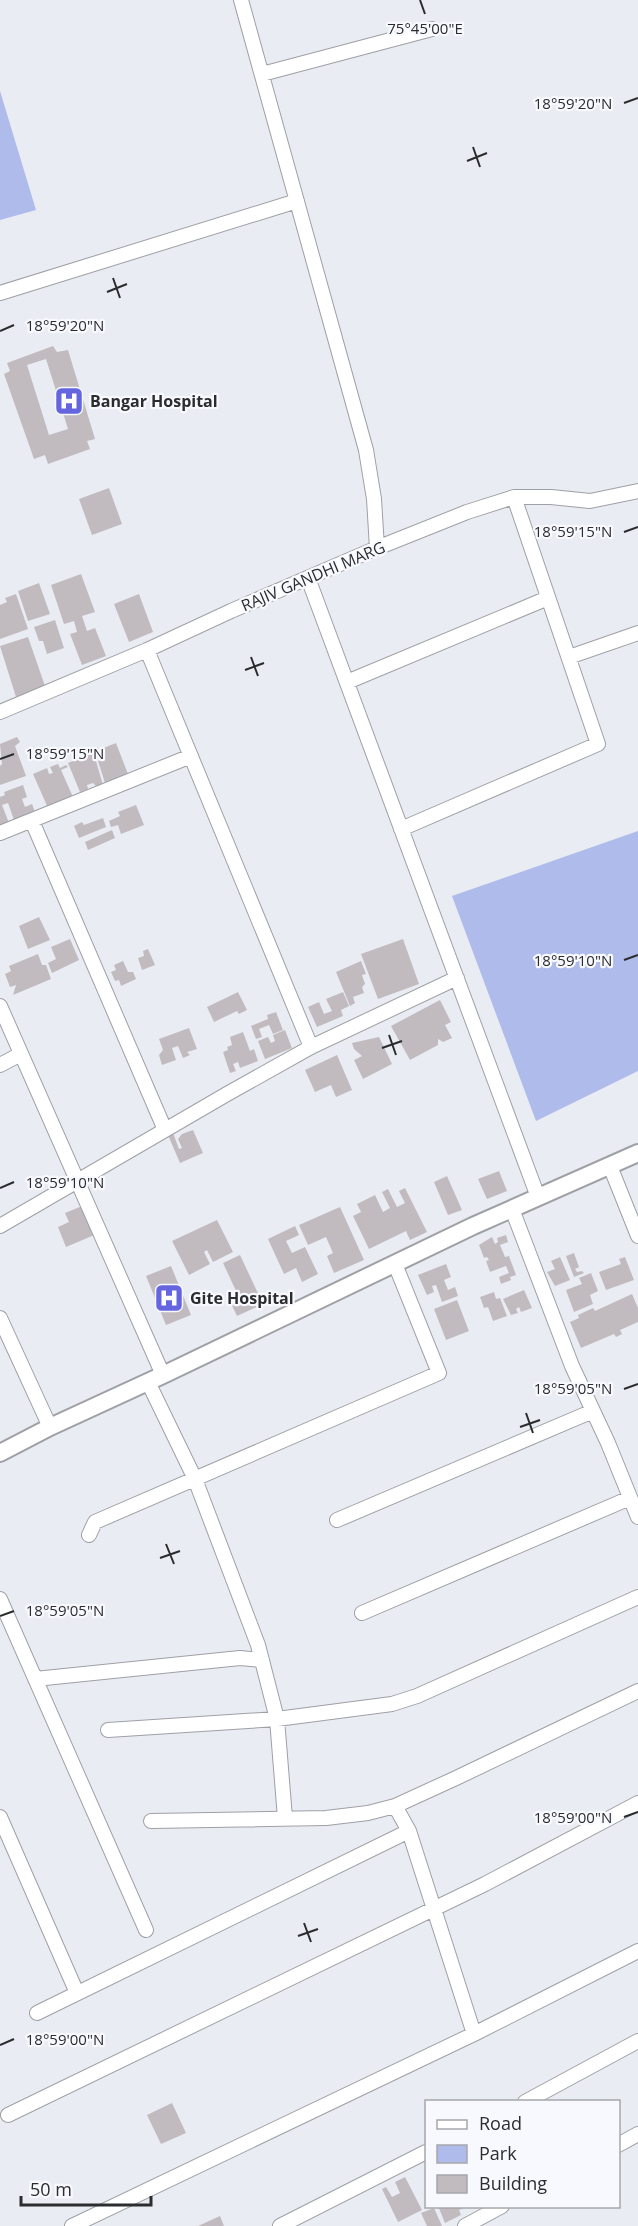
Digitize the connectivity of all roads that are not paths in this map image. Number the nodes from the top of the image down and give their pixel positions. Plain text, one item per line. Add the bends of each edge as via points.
1 (241, 0) edge
2 (432, 29) dead end
3 (262, 74) junction
4 (297, 201) junction
5 (0, 293) edge
6 (638, 491) edge
7 (514, 497) junction
8 (377, 549) junction
9 (308, 578) junction
10 (548, 598) junction
11 (638, 633) edge
12 (147, 650) junction
13 (568, 657) junction
14 (347, 682) junction
15 (0, 712) edge
16 (191, 756) junction
17 (32, 820) junction
18 (401, 829) junction
19 (0, 833) edge
20 (457, 978) junction
21 (0, 1006) edge
22 (311, 1047) junction
23 (21, 1054) junction
24 (0, 1065) edge
25 (165, 1130) junction
26 (638, 1153) edge
27 (610, 1166) junction
28 (78, 1182) junction
29 (538, 1197) junction
30 (512, 1209) junction
31 (0, 1226) edge
32 (638, 1236) edge
33 (395, 1264) junction
34 (0, 1318) edge
35 (155, 1379) junction
36 (593, 1411) junction
37 (50, 1427) junction
38 (0, 1453) edge
39 (195, 1479) junction
40 (630, 1498) junction
41 (638, 1517) edge
42 (337, 1520) dead end
43 (88, 1535) dead end
44 (638, 1597) edge
45 (0, 1599) edge
46 (362, 1614) dead end
47 (262, 1660) junction
48 (35, 1679) junction
49 (638, 1691) edge
50 (277, 1719) junction
51 (108, 1730) dead end
52 (638, 1803) edge
53 (395, 1806) junction
54 (0, 1817) edge
55 (285, 1818) junction
56 (151, 1821) dead end
57 (409, 1831) junction
58 (434, 1907) junction
59 (146, 1930) dead end
60 (638, 1951) edge
61 (77, 1993) junction
62 (37, 2013) dead end
63 (474, 2034) junction
64 (638, 2041) edge
65 (529, 2100) edge
66 (8, 2115) dead end
67 (638, 2134) edge
68 (620, 2144) edge
69 (425, 2153) edge
70 (498, 2208) edge
71 (72, 2226) edge
72 (280, 2226) edge
73 (465, 2226) edge

1 - 3 street
2 - 3 street
3 - 4 street
4 - 5 street
4 - 8 street via 366,450 375,499
6 - 7 street, RAJIV GANDHI MARG via 590,501
7 - 8 street, RAJIV GANDHI MARG
7 - 10 street
8 - 9 street, RAJIV GANDHI MARG
9 - 12 street, RAJIV GANDHI MARG
9 - 14 street
10 - 13 street
10 - 14 street
11 - 13 street
12 - 15 street, RAJIV GANDHI MARG
12 - 16 street
13 - 18 street via 598,744
14 - 18 street
16 - 17 street
16 - 22 street
17 - 19 street
17 - 25 street
18 - 20 street
20 - 22 street
20 - 29 street
21 - 23 street
22 - 25 street
23 - 24 street
23 - 28 street
25 - 28 street
26 - 27 street
27 - 29 street
27 - 32 street
28 - 31 street
28 - 35 street
29 - 30 street
30 - 33 street
30 - 36 street
33 - 35 street
33 - 39 street via 439,1373
34 - 37 street
35 - 37 street
35 - 39 street
36 - 40 street
36 - 42 street
37 - 38 street
39 - 43 street via 95,1522
39 - 47 street
40 - 41 street
40 - 46 street
44 - 50 street via 417,1696 392,1704
45 - 48 street
47 - 48 street via 240,1658
47 - 50 street
48 - 59 street
49 - 53 street
50 - 51 street
50 - 55 street
52 - 58 street
53 - 55 street via 326,1818
53 - 57 street
54 - 61 street
55 - 56 street
57 - 58 street
57 - 61 street
58 - 63 street
58 - 66 street
60 - 63 street
61 - 62 street
63 - 71 street
64 - 65 street
67 - 68 street
69 - 72 street
70 - 73 street

